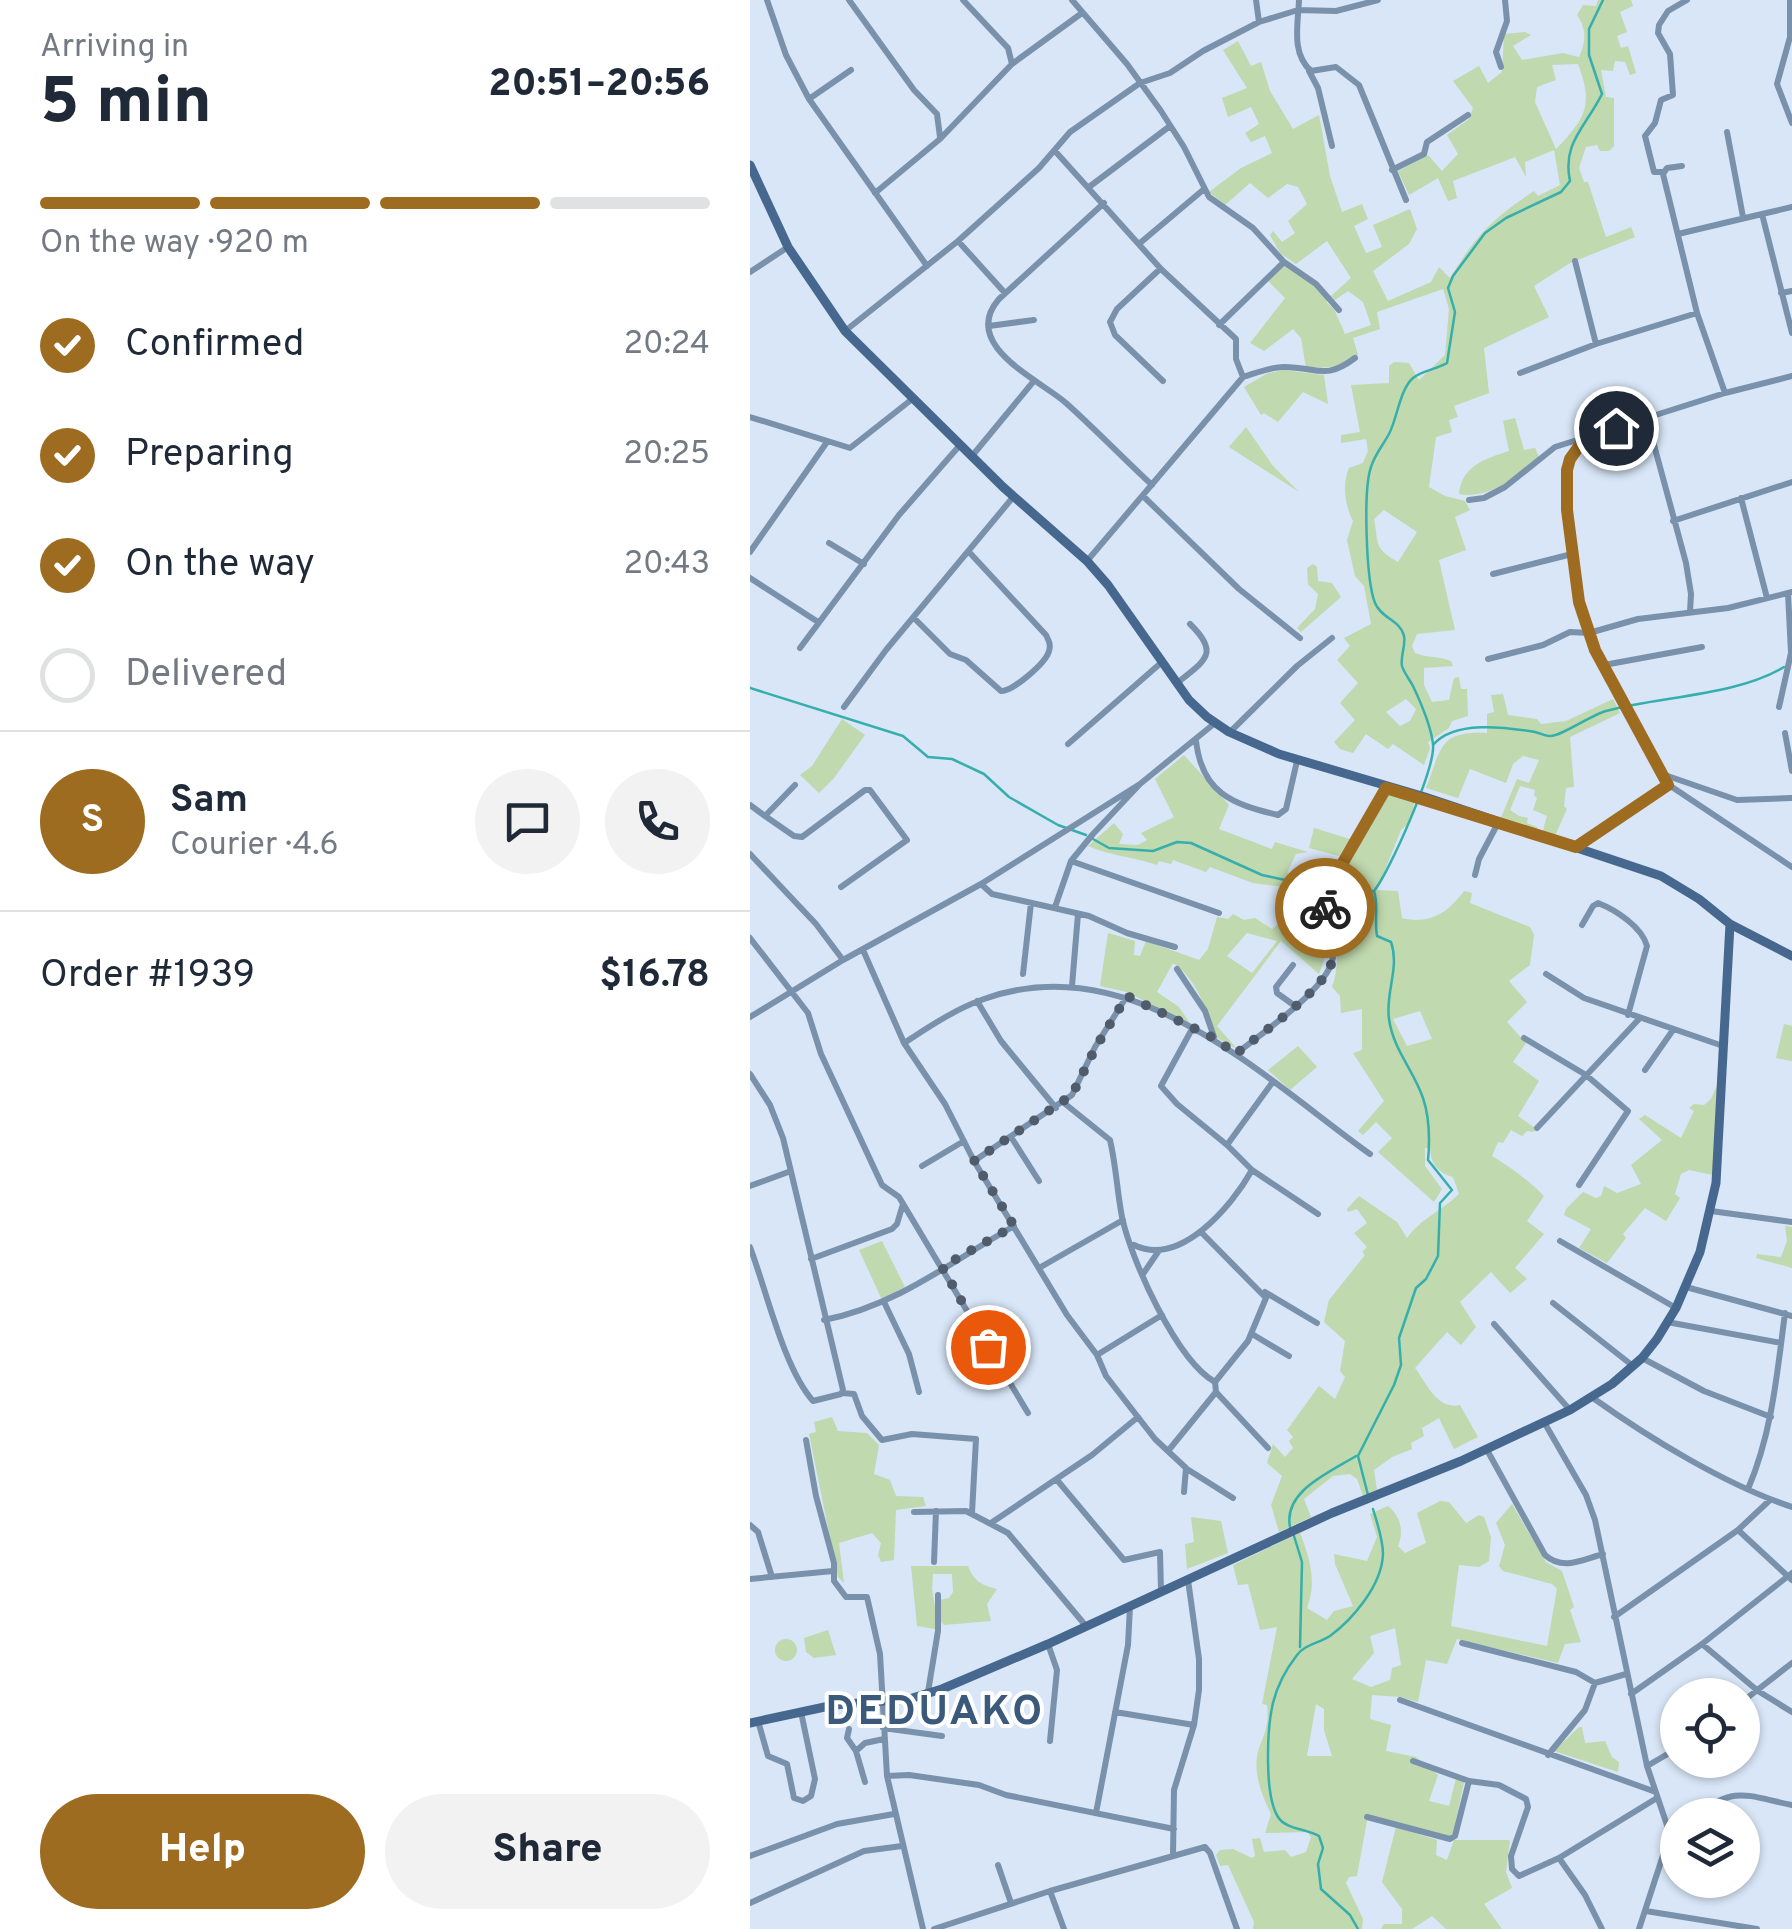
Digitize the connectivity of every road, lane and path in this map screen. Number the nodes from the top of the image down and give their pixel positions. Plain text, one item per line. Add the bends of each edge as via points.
1 (862, 0) edge
2 (963, 0) edge
3 (1072, 0) edge
4 (1256, 0) edge
5 (1299, 0) edge
6 (1378, 0) edge
7 (1505, 0) edge
8 (1687, 0) edge
9 (1790, 0) edge
10 (770, 2) edge
11 (852, 3) edge
12 (1298, 10) junction
13 (1082, 13) junction
14 (1259, 22) junction
15 (1012, 64) junction
16 (1501, 67) dead end
17 (851, 70) dead end
18 (1309, 70) junction
19 (1140, 83) junction
20 (809, 100) junction
21 (1468, 115) dead end
22 (1792, 123) edge
23 (1170, 126) junction
24 (1726, 132) dead end
25 (940, 139) junction
26 (1332, 146) dead end
27 (1056, 151) junction
28 (750, 165) edge
29 (1682, 166) dead end
30 (1392, 170) junction
31 (1663, 172) junction
32 (1089, 187) junction
33 (1203, 190) junction
34 (875, 193) junction
35 (1406, 200) dead end
36 (1104, 202) junction
37 (1792, 207) edge
38 (1762, 214) junction
39 (1743, 217) junction
40 (1678, 234) junction
41 (958, 241) junction
42 (1140, 243) junction
43 (788, 247) junction
44 (1575, 260) dead end
45 (1284, 262) junction
46 (927, 266) junction
47 (1161, 268) junction
48 (750, 272) edge
49 (1792, 291) edge
50 (1005, 293) junction
51 (1781, 293) junction
52 (1339, 310) dead end
53 (1696, 313) junction
54 (1034, 320) dead end
55 (1219, 324) junction
56 (989, 326) junction
57 (845, 331) junction
58 (1792, 333) edge
59 (1596, 344) junction
60 (1355, 358) dead end
61 (1520, 373) dead end
62 (1792, 376) edge
63 (1243, 377) junction
64 (1162, 381) dead end
65 (1033, 382) junction
66 (1725, 393) junction
67 (911, 400) junction
68 (750, 417) edge
69 (1647, 420) junction
70 (1585, 438) junction
71 (827, 442) junction
72 (960, 445) junction
73 (972, 456) junction
74 (1792, 482) edge
75 (1152, 484) junction
76 (1014, 496) junction
77 (1143, 496) junction
78 (1741, 498) junction
79 (1470, 500) dead end
80 (1673, 520) junction
81 (829, 543) dead end
82 (750, 552) edge
83 (970, 552) junction
84 (1572, 554) junction
85 (1087, 560) junction
86 (864, 564) junction
87 (1493, 574) dead end
88 (750, 578) edge
89 (1790, 592) edge
90 (1766, 598) junction
91 (1690, 612) junction
92 (914, 618) junction
93 (818, 622) junction
94 (1190, 624) dead end
95 (1588, 634) junction
96 (1300, 638) dead end
97 (1332, 638) dead end
98 (1702, 647) dead end
99 (800, 648) dead end
100 (1488, 659) dead end
101 (1162, 662) junction
102 (1604, 665) junction
103 (1176, 684) junction
104 (844, 707) dead end
105 (1779, 707) dead end
106 (1215, 723) junction
107 (1229, 732) junction
108 (1784, 734) dead end
109 (1196, 739) junction
110 (1068, 744) dead end
111 (1298, 760) junction
112 (1792, 772) edge
113 (1661, 773) junction
114 (1140, 784) junction
115 (795, 785) dead end
116 (1668, 785) junction
117 (1386, 788) junction
118 (1792, 798) edge
119 (750, 805) edge
120 (765, 816) junction
121 (1498, 823) junction
122 (1576, 847) junction
123 (750, 854) edge
124 (1071, 861) junction
125 (1792, 867) edge
126 (1475, 875) dead end
127 (981, 884) junction
128 (841, 887) dead end
129 (1032, 904) junction
130 (1056, 907) junction
131 (1219, 912) dead end
132 (1078, 914) junction
133 (1730, 924) junction
134 (1582, 925) dead end
135 (750, 938) edge
136 (1175, 948) dead end
137 (863, 950) junction
138 (1792, 956) edge
139 (844, 960) junction
140 (1293, 966) dead end
141 (1177, 968) dead end
142 (1023, 974) dead end
143 (1546, 974) dead end
144 (1072, 986) junction
145 (793, 991) junction
146 (1127, 996) junction
147 (978, 1001) junction
148 (1295, 1006) junction
149 (1628, 1015) junction
150 (750, 1016) edge
151 (1639, 1019) junction
152 (1192, 1029) junction
153 (1673, 1030) junction
154 (1214, 1038) junction
155 (1524, 1038) dead end
156 (904, 1044) junction
157 (1724, 1046) junction
158 (1236, 1054) junction
159 (1644, 1070) dead end
160 (750, 1074) edge
161 (1586, 1074) junction
162 (1272, 1084) junction
163 (1064, 1103) junction
164 (1056, 1108) junction
165 (1537, 1128) dead end
166 (1012, 1137) junction
167 (964, 1140) junction
168 (1227, 1145) junction
169 (1370, 1154) dead end
170 (974, 1161) junction
171 (922, 1166) dead end
172 (1252, 1170) junction
173 (791, 1171) junction
174 (1039, 1180) dead end
175 (1579, 1184) dead end
176 (750, 1186) edge
177 (903, 1203) junction
178 (1711, 1211) junction
179 (1318, 1214) dead end
180 (1123, 1220) junction
181 (1792, 1222) edge
182 (1014, 1226) junction
183 (1202, 1232) junction
184 (1560, 1241) dead end
185 (1132, 1244) junction
186 (750, 1246) edge
187 (1159, 1251) junction
188 (811, 1259) junction
189 (942, 1267) junction
190 (1038, 1268) junction
191 (1144, 1274) junction
192 (1686, 1288) junction
193 (1264, 1292) junction
194 (884, 1302) junction
195 (1552, 1303) dead end
196 (1676, 1308) junction
197 (1162, 1314) junction
198 (1788, 1314) edge
199 (824, 1320) junction
200 (1318, 1322) dead end
201 (1668, 1322) junction
202 (1494, 1324) dead end
203 (1252, 1334) junction
204 (1781, 1343) junction
205 (1097, 1355) junction
206 (1289, 1356) dead end
207 (1642, 1358) junction
208 (1633, 1366) junction
209 (1216, 1382) junction
210 (920, 1392) dead end
211 (1216, 1392) junction
212 (842, 1393) junction
213 (1593, 1398) junction
214 (1570, 1410) junction
215 (1028, 1413) dead end
216 (1138, 1417) junction
217 (1771, 1417) junction
218 (1544, 1422) junction
219 (806, 1440) dead end
220 (1268, 1448) dead end
221 (1487, 1450) junction
222 (1168, 1451) junction
223 (1186, 1468) junction
224 (1057, 1480) junction
225 (1748, 1490) junction
226 (1184, 1492) dead end
227 (1233, 1498) dead end
228 (1770, 1500) junction
229 (1792, 1508) edge
230 (936, 1511) junction
231 (914, 1512) dead end
232 (972, 1513) junction
233 (990, 1524) junction
234 (750, 1525) edge
235 (1738, 1530) junction
236 (1603, 1554) junction
237 (934, 1562) dead end
238 (834, 1571) junction
239 (1791, 1576) edge
240 (772, 1578) junction
241 (750, 1579) edge
242 (1188, 1579) junction
243 (1161, 1592) junction
244 (938, 1595) dead end
245 (1130, 1606) junction
246 (1614, 1617) junction
247 (1086, 1626) junction
248 (1462, 1643) dead end
249 (1048, 1644) junction
250 (1702, 1644) junction
251 (1792, 1662) edge
252 (1626, 1674) junction
253 (1743, 1678) edge
254 (1595, 1683) junction
255 (1760, 1689) edge
256 (1760, 1692) edge
257 (928, 1694) junction
258 (1631, 1694) junction
259 (1400, 1700) dead end
260 (884, 1701) junction
261 (801, 1712) junction
262 (1115, 1712) junction
263 (1792, 1712) edge
264 (754, 1722) edge
265 (1194, 1725) junction
266 (883, 1728) junction
267 (848, 1729) dead end
268 (942, 1736) dead end
269 (884, 1740) junction
270 (1050, 1742) dead end
271 (856, 1750) junction
272 (1548, 1755) junction
273 (1660, 1758) edge
274 (1413, 1761) dead end
275 (1647, 1766) junction
276 (887, 1776) junction
277 (1469, 1781) junction
278 (864, 1782) dead end
279 (1655, 1794) junction
280 (1723, 1798) edge
281 (1660, 1804) edge
282 (1792, 1805) edge
283 (1096, 1813) junction
284 (894, 1814) junction
285 (1367, 1818) dead end
286 (1174, 1829) junction
287 (902, 1846) junction
288 (1173, 1854) junction
289 (750, 1856) edge
290 (1558, 1858) junction
291 (998, 1866) dead end
292 (1660, 1872) edge
293 (1050, 1890) junction
294 (750, 1902) edge
295 (1011, 1903) junction
296 (1646, 1912) junction
297 (1688, 1918) junction
298 (923, 1929) edge
299 (934, 1929) edge
300 (1064, 1929) edge
301 (1237, 1929) edge
302 (1602, 1929) edge
303 (1639, 1929) edge
304 (1692, 1929) edge
305 (1757, 1929) edge

1 - 11 street
2 - 15 street via 1008,48
3 - 13 street
4 - 14 street
5 - 12 street
6 - 12 street via 1336,11
7 - 16 street via 1507,21 1496,52
8 - 31 street via 1668,11 1658,32 1670,54 1673,95 1661,100 1645,136 1654,172
9 - 22 street via 1790,37 1778,84
10 - 20 street
11 - 25 street via 938,114
12 - 14 street
12 - 18 street via 1296,48
13 - 15 street
13 - 19 street
14 - 19 street
15 - 25 street
17 - 20 street
18 - 26 street
18 - 30 street via 1336,67 1356,81
19 - 23 street
19 - 27 street via 1070,132
20 - 34 street
21 - 30 street via 1427,142 1424,154
23 - 32 street
23 - 33 street
24 - 39 street
25 - 34 street
27 - 32 street
27 - 41 street
28 - 43 street
29 - 31 street
30 - 35 street
31 - 40 street
32 - 36 street
33 - 42 street
33 - 45 street
34 - 46 street
36 - 42 street
36 - 50 street
37 - 38 street
38 - 39 street
38 - 51 street
39 - 40 street
40 - 53 street
41 - 46 street
41 - 50 street
42 - 47 street
43 - 48 street
43 - 57 street
44 - 59 street
45 - 52 street
45 - 55 street
46 - 57 street
47 - 55 street
47 - 64 street via 1110,322
49 - 51 street
50 - 56 street via 989,312
51 - 58 street
53 - 59 street
53 - 66 street
54 - 56 street
55 - 63 street via 1237,340
56 - 65 street via 1002,354
57 - 67 street
59 - 61 street
60 - 63 street via 1326,373 1287,366
62 - 66 street
63 - 75 street
65 - 73 street
65 - 75 street via 1067,404
66 - 69 street
67 - 71 street via 852,448
67 - 72 street
68 - 71 street
69 - 70 street
69 - 80 street
70 - 79 street via 1555,447 1505,487
70 - 84 street via 1567,470
71 - 82 street
72 - 73 street
72 - 86 street
73 - 76 street
74 - 78 street
75 - 77 street
76 - 83 street
76 - 85 street
77 - 85 street
77 - 96 street via 1238,589
78 - 80 street
78 - 90 street
80 - 91 street
81 - 86 street
83 - 92 street
83 - 92 street via 1046,635 1048,654 1013,689 1000,691
84 - 87 street
84 - 95 street
85 - 101 street
86 - 93 street
88 - 93 street
89 - 90 street
89 - 105 street via 1791,653
90 - 91 street
91 - 95 street
92 - 104 street
93 - 99 street
94 - 103 street via 1208,650
95 - 100 street via 1570,632
95 - 102 street
97 - 107 street
98 - 102 street
101 - 103 street
101 - 110 street
102 - 113 street
103 - 106 street
106 - 107 street
106 - 109 street
107 - 111 street
108 - 112 street
109 - 111 street via 1199,766 1230,801 1278,815 1286,809
109 - 114 street
111 - 117 street
113 - 116 street
113 - 118 street via 1737,800
114 - 124 street
114 - 127 street
115 - 120 street
116 - 122 street
116 - 125 street
117 - 121 street
117 - 148 street via 1326,892 1330,966
119 - 120 street
120 - 128 street via 802,836 870,790 907,840
121 - 122 street
121 - 126 street
122 - 133 street via 1662,876
123 - 139 street
124 - 130 street
124 - 131 street
127 - 129 street via 992,894
127 - 137 street
129 - 130 street
129 - 142 street
130 - 132 street
132 - 136 street
132 - 144 street
133 - 138 street
133 - 157 street
134 - 149 street via 1598,903 1644,936
135 - 145 street
137 - 139 street
137 - 156 street
139 - 145 street
140 - 148 street via 1276,987
141 - 154 street
143 - 149 street
144 - 146 street
144 - 147 street
145 - 150 street
145 - 177 street via 812,1021 860,1144 882,1185
146 - 152 street
146 - 163 street
147 - 156 street
147 - 164 street
148 - 158 street
149 - 151 street
151 - 153 street
151 - 161 street
152 - 154 street
152 - 168 street via 1161,1086
153 - 157 street
153 - 159 street
154 - 158 street
155 - 161 street
156 - 167 street
157 - 178 street
158 - 162 street
160 - 173 street via 772,1110
161 - 165 street
161 - 175 street via 1627,1115
162 - 168 street
162 - 169 street
163 - 164 street
163 - 180 street via 1110,1140
164 - 166 street
166 - 170 street
166 - 174 street
167 - 170 street
167 - 171 street
168 - 172 street
170 - 182 street
172 - 179 street
172 - 183 street
173 - 176 street
173 - 188 street
177 - 188 street via 892,1229
177 - 189 street
178 - 181 street
178 - 192 street
180 - 185 street
180 - 190 street
182 - 189 street
182 - 190 street
183 - 187 street
183 - 193 street
184 - 196 street
185 - 187 street
185 - 191 street
186 - 212 street via 807,1394 813,1401
187 - 191 street
188 - 199 street
189 - 194 street
189 - 215 street
190 - 205 street
191 - 197 street
192 - 196 street
192 - 198 street
193 - 200 street
193 - 203 street
194 - 199 street
194 - 210 street
195 - 208 street
196 - 201 street
197 - 205 street
197 - 209 street via 1196,1368
198 - 204 street
199 - 212 street
201 - 204 street
201 - 207 street
202 - 214 street
203 - 206 street
203 - 209 street
204 - 217 street
205 - 216 street
207 - 208 street
207 - 217 street
208 - 213 street
209 - 211 street
211 - 220 street
211 - 222 street
212 - 232 street via 854,1394 882,1440 912,1434 976,1439
213 - 214 street
213 - 225 street
214 - 218 street
216 - 222 street
216 - 224 street
217 - 225 street
218 - 221 street
218 - 236 street via 1586,1495
219 - 238 street
221 - 236 street via 1546,1555 1561,1565
221 - 242 street
222 - 223 street
223 - 226 street
223 - 227 street
224 - 233 street
224 - 243 street via 1124,1560 1160,1552
225 - 228 street
228 - 229 street
228 - 235 street
230 - 231 street
230 - 232 street
230 - 237 street
232 - 233 street
233 - 247 street via 1015,1538
234 - 240 street via 760,1536
235 - 239 street
235 - 246 street
236 - 246 street
238 - 240 street
238 - 260 street via 834,1584 846,1597 867,1597
239 - 250 street
240 - 241 street
242 - 243 street
242 - 265 street via 1199,1659
243 - 245 street
244 - 257 street
245 - 247 street
245 - 262 street
246 - 252 street
247 - 249 street
248 - 254 street via 1576,1672
249 - 257 street
249 - 270 street via 1058,1670
250 - 253 street
250 - 258 street
251 - 255 street
252 - 254 street
252 - 258 street
254 - 272 street via 1585,1710
256 - 263 street
257 - 260 street
258 - 275 street
259 - 272 street
260 - 261 street
260 - 266 street
261 - 264 street
261 - 264 street via 815,1779 811,1796 802,1801 794,1799 788,1764 768,1756
262 - 265 street
262 - 283 street
265 - 286 street via 1174,1790
266 - 268 street
266 - 269 street
267 - 271 street
269 - 271 street
269 - 276 street
271 - 278 street
272 - 279 street
273 - 275 street
274 - 277 street
275 - 279 street
276 - 283 street via 979,1784
276 - 284 street
277 - 285 street via 1450,1839
277 - 290 street via 1499,1785 1528,1801 1511,1856 1516,1875
279 - 281 street
279 - 290 street
280 - 282 street via 1740,1793
283 - 286 street
284 - 287 street
284 - 289 street via 837,1824
286 - 288 street
287 - 294 street via 864,1851
287 - 298 street
288 - 293 street
288 - 301 street via 1208,1849
290 - 302 street
291 - 295 street
292 - 296 street
293 - 295 street
293 - 300 street
295 - 299 street
296 - 297 street
296 - 303 street
297 - 304 street
297 - 305 street

